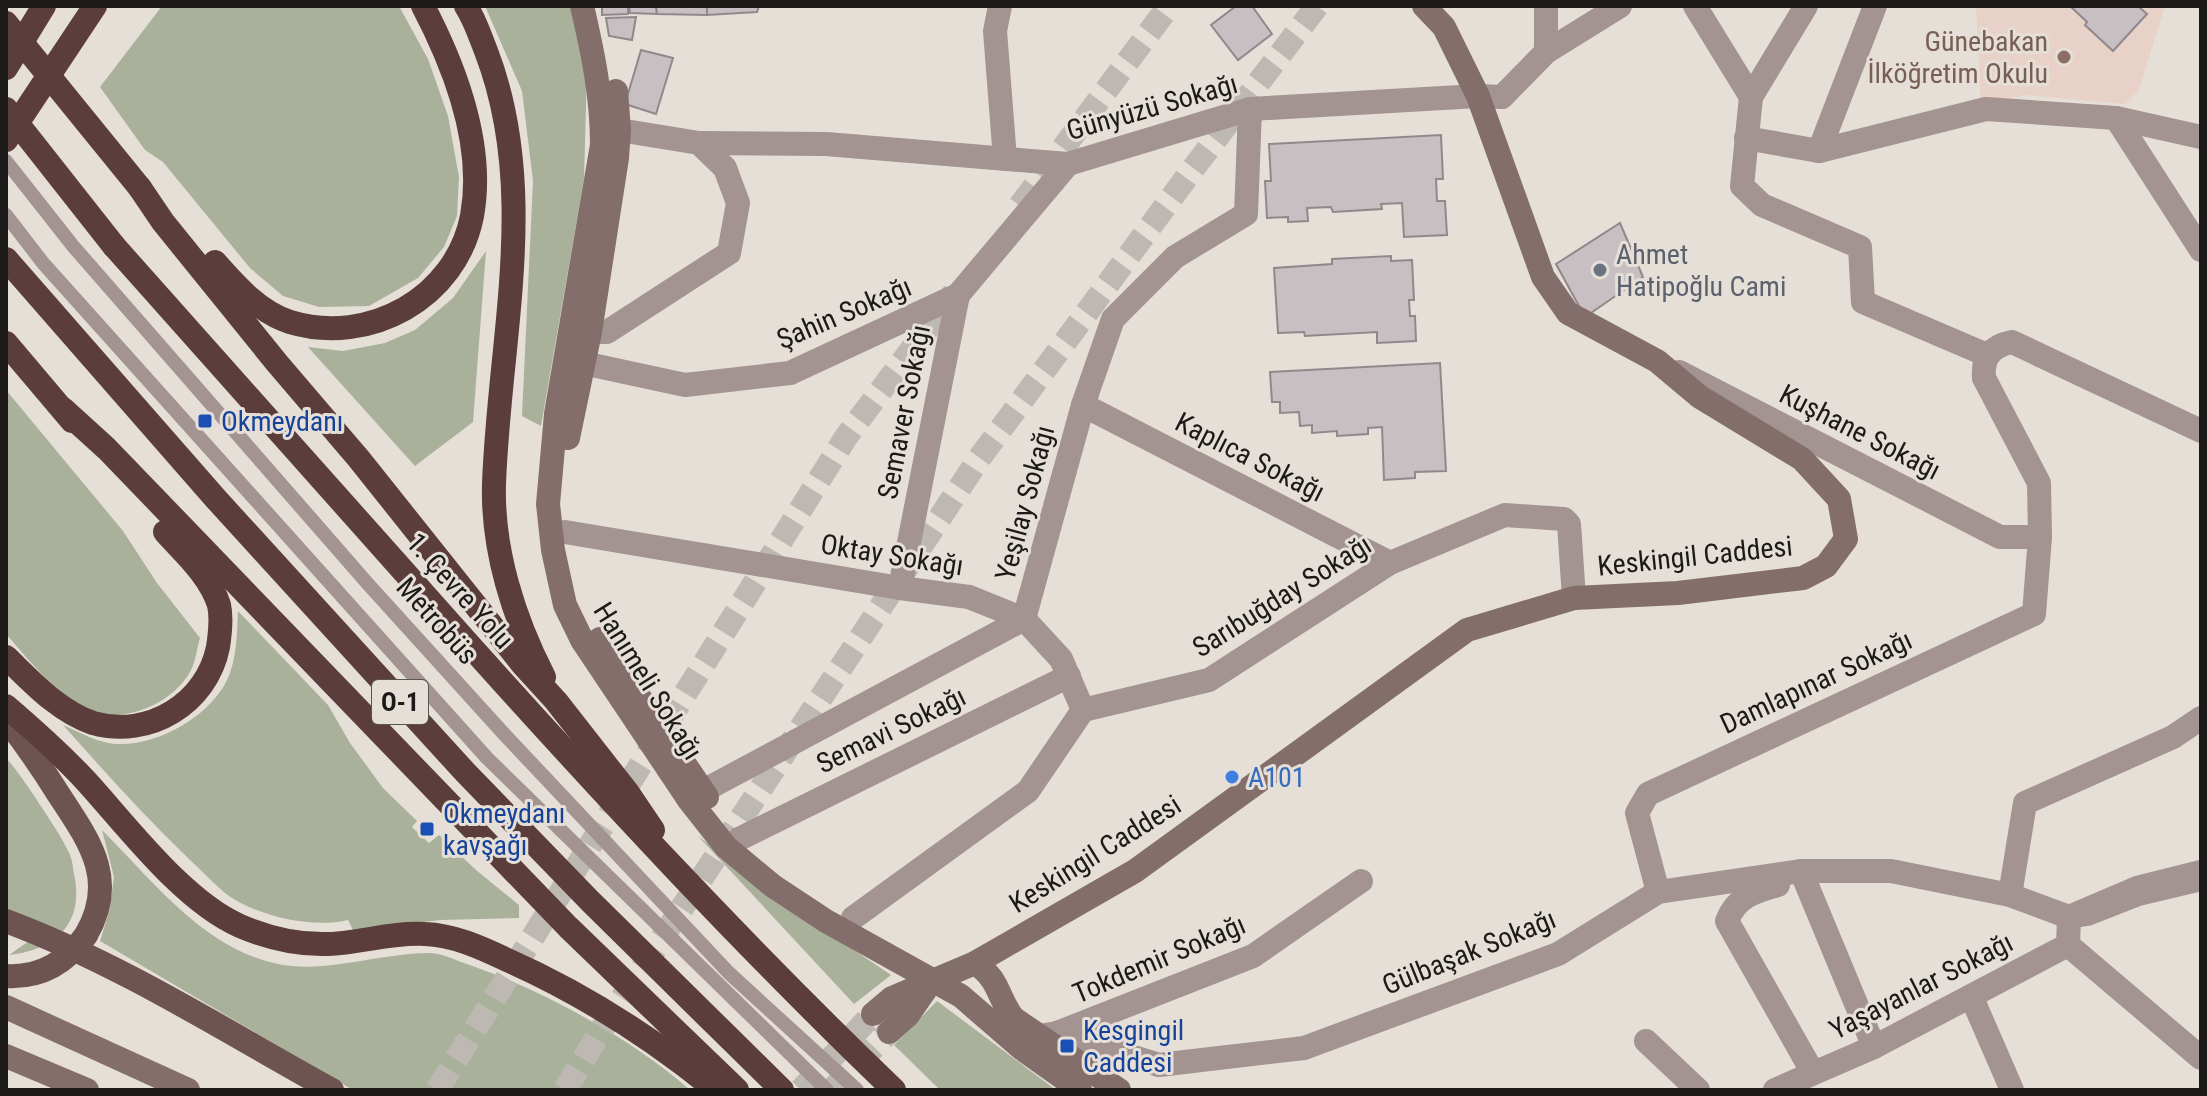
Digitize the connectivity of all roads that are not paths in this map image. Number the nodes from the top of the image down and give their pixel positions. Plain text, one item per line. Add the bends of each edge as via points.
1 (27, 6) edge
2 (44, 6) edge
3 (423, 6) edge
4 (466, 6) edge
5 (582, 6) edge
6 (597, 6) edge
7 (1000, 6) edge
8 (1424, 6) edge
9 (1546, 6) edge
10 (1620, 6) edge
11 (1695, 6) edge
12 (1806, 6) edge
13 (1875, 6) edge
14 (97, 10) edge
15 (6, 23) edge
16 (1546, 52) junction
17 (8, 66) edge
18 (1478, 96) junction
19 (1751, 97) junction
20 (6, 109) edge
21 (1250, 109) junction
22 (2116, 118) junction
23 (610, 128) junction
24 (2201, 137) edge
25 (1746, 138) junction
26 (6, 140) edge
27 (699, 143) junction
28 (1819, 151) junction
29 (1005, 159) junction
30 (6, 161) edge
31 (1068, 164) junction
32 (140, 188) junction
33 (6, 215) edge
34 (2200, 247) edge
35 (6, 259) edge
36 (958, 295) junction
37 (580, 330) junction
38 (6, 343) edge
39 (1987, 355) junction
40 (1657, 361) junction
41 (583, 363) junction
42 (1083, 405) junction
43 (63, 409) junction
44 (2201, 431) edge
45 (558, 532) junction
46 (2040, 537) junction
47 (1390, 563) junction
48 (900, 588) junction
49 (1574, 598) junction
50 (1024, 619) junction
51 (6, 657) edge
52 (1069, 676) junction
53 (556, 701) junction
54 (6, 706) edge
55 (1083, 710) junction
56 (2201, 718) edge
57 (6, 719) edge
58 (696, 796) junction
59 (733, 843) junction
60 (676, 872) junction
61 (2201, 872) edge
62 (1802, 875) junction
63 (2201, 879) edge
64 (1361, 881) dead end
65 (1658, 892) junction
66 (2010, 895) junction
67 (2069, 917) junction
68 (6, 921) edge
69 (847, 923) junction
70 (2068, 945) junction
71 (975, 963) junction
72 (6, 976) edge
73 (940, 977) junction
74 (1972, 998) junction
75 (6, 1007) edge
76 (881, 1023) tunnel mouth
77 (1048, 1035) junction
78 (1646, 1041) dead end
79 (1874, 1047) junction
80 (6, 1056) edge
81 (2201, 1058) edge
82 (1813, 1073) junction
83 (87, 1090) edge
84 (188, 1090) edge
85 (332, 1090) edge
86 (716, 1090) edge
87 (737, 1090) edge
88 (782, 1090) edge
89 (827, 1090) edge
90 (857, 1090) edge
91 (894, 1090) edge
92 (1080, 1090) edge
93 (1119, 1090) edge
94 (1698, 1090) edge
95 (1775, 1090) edge
96 (2012, 1090) edge

1 - 17 highway
2 - 17 highway
3 - 32 highway via 459,91 475,185 466,239 445,274 413,305 354,328 289,322 236,286
4 - 53 highway via 498,82 511,145 515,215 494,486 497,529 516,609
5 - 23 main road, Hanımeli Sokağı
6 - 23 main road, Hanımeli Sokağı via 616,89
7 - 29 street via 995,31
8 - 18 main road, Keskingil Caddesi via 1444,27
9 - 16 street
10 - 16 street, Günyüzü Sokağı
11 - 19 street
12 - 19 street
13 - 28 street
14 - 26 highway
15 - 32 highway, bridge
16 - 18 street, Günyüzü Sokağı via 1502,97
18 - 21 street, Günyüzü Sokağı
18 - 40 main road, Keskingil Caddesi via 1543,277 1568,313
19 - 25 street
20 - 60 highway, 1. Çevre Yolu, bridge via 114,246 298,456
21 - 31 street, Günyüzü Sokağı
21 - 42 street, Yeşilay Sokağı via 1246,214 1175,257 1113,319
22 - 24 street
22 - 28 street via 1986,109
22 - 34 street
23 - 27 street, Günyüzü Sokağı
23 - 37 main road, Hanımeli Sokağı via 617,158
25 - 28 street
25 - 39 street via 1742,186 1762,205 1860,247 1863,302
27 - 29 street, Günyüzü Sokağı via 826,144
27 - 37 street via 725,168 738,203 729,253 607,332
29 - 31 street, Günyüzü Sokağı
30 - 90 lane, Metrobüs via 73,246 504,734 729,973
31 - 36 street, Şahin Sokağı
32 - 53 highway
33 - 89 lane, Metrobüs via 43,263 487,758
35 - 88 highway, O-1 via 465,772
36 - 41 street, Şahin Sokağı via 790,373 685,385
36 - 48 street, Semaver Sokağı
37 - 41 main road, Hanımeli Sokağı
37 - 45 main road, Hanımeli Sokağı via 551,463 548,504
38 - 43 highway
39 - 44 street via 2012,342
39 - 46 street via 1984,378 2039,483
40 - 46 street, Kuşhane Sokağı via 2000,537
40 - 49 main road, Keskingil Caddesi via 1700,397 1802,459 1839,499 1846,539 1826,566 1803,578 1678,593
41 - 45 main road, Hanımeli Sokağı
42 - 47 street, Kaplıca Sokağı
42 - 50 street, Yeşilay Sokağı
43 - 51 highway via 214,591 220,609 214,666 197,694 174,713 124,727 68,712
43 - 87 highway via 568,927
45 - 48 street, Oktay Sokağı
45 - 58 main road, Hanımeli Sokağı via 578,599
46 - 65 street, Damlapınar Sokağı via 2034,614 1648,794 1637,813
47 - 49 street, Sarıbuğday Sokağı via 1505,515 1564,519 1569,524
47 - 55 street, Sarıbuğday Sokağı via 1209,680
48 - 50 street, Oktay Sokağı via 969,597
49 - 71 main road, Keskingil Caddesi via 1467,630 1135,871
50 - 52 street, Oktay Sokağı via 1061,659
50 - 58 street, Yeşilay Sokağı
52 - 55 street, Oktay Sokağı
52 - 59 street, Semavi Sokağı
53 - 60 highway via 628,793
54 - 86 highway via 58,751 195,896 236,924 301,943 425,934 453,938 531,970 598,1006
55 - 69 street via 1028,791
56 - 66 street via 2173,737 2025,803
57 - 72 main road, bridge via 90,845 101,899 75,950 39,974
58 - 59 main road, Hanımeli Sokağı
59 - 69 main road, Hanımeli Sokağı via 749,849
60 - 91 highway, 1. Çevre Yolu
61 - 67 street via 2137,888
62 - 65 street, Gülbaşak Sokağı
62 - 66 street, Gülbaşak Sokağı via 1891,871
62 - 79 street
62 - 82 street via 1754,892 1733,906 1727,921
63 - 67 street
64 - 77 street, Tokdemir Sokağı via 1253,956
65 - 77 street, Gülbaşak Sokağı via 1558,954 1304,1048 1159,1065
66 - 67 street, Gülbaşak Sokağı
67 - 70 street
68 - 85 main road via 92,959
69 - 73 main road, Hanımeli Sokağı via 906,964
70 - 74 street, Yaşayanlar Sokağı
70 - 81 street
71 - 73 main road, Keskingil Caddesi
71 - 77 main road via 994,978 1013,1018
73 - 76 main road, Keskingil Caddesi via 892,998
73 - 92 main road, Hanımeli Sokağı via 1021,1048
74 - 79 street, Yaşayanlar Sokağı
74 - 96 street
75 - 84 main road
77 - 93 main road
78 - 94 street
79 - 82 street, Yaşayanlar Sokağı
80 - 83 main road
82 - 95 street, Yaşayanlar Sokağı

